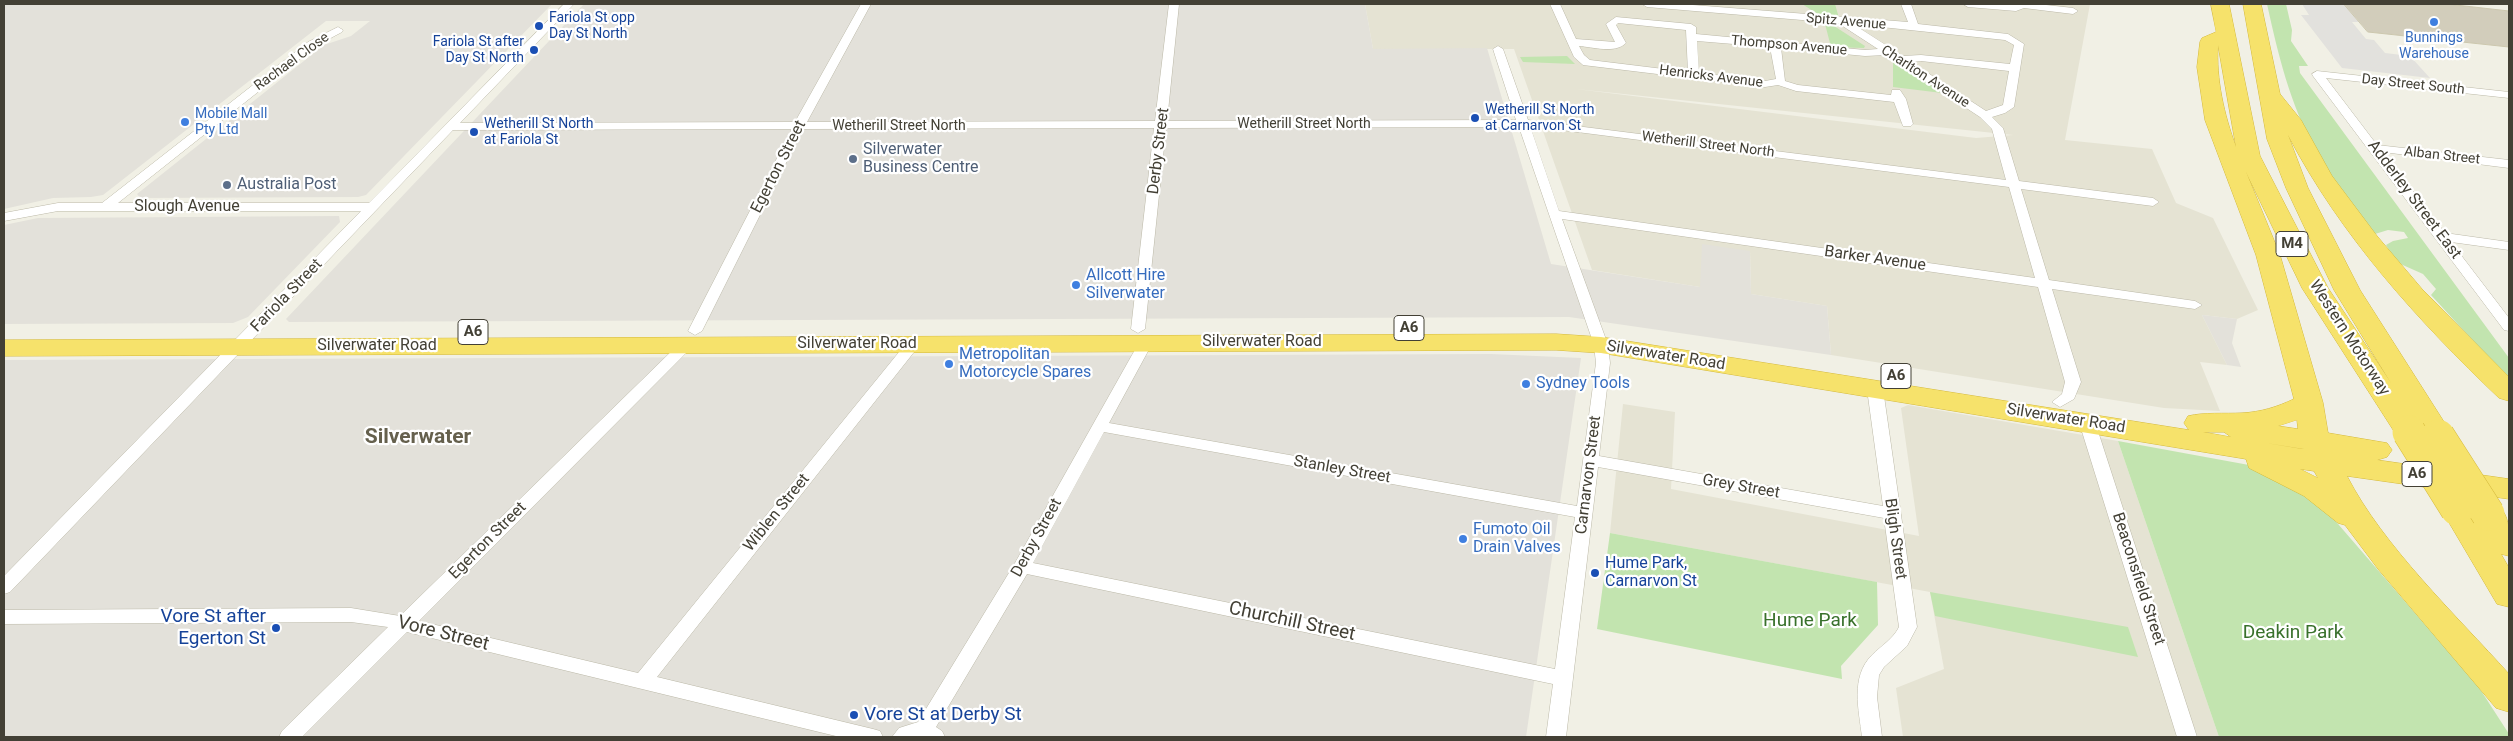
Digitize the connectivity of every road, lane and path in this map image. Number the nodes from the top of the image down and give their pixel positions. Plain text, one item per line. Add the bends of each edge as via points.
1 (570, 4) edge
2 (866, 4) edge
3 (1174, 4) edge
4 (1555, 4) edge
5 (1647, 4) edge
6 (1659, 4) edge
7 (1906, 4) edge
8 (1968, 4) edge
9 (2024, 4) edge
10 (2220, 4) edge
11 (2252, 4) edge
12 (1690, 7) junction
13 (2072, 10) dead end
14 (1842, 21) junction
15 (1914, 26) junction
16 (338, 30) dead end
17 (1692, 32) junction
18 (2224, 34) junction
19 (1572, 42) junction
20 (1775, 45) junction
21 (1498, 49) dead end
22 (1886, 52) junction
23 (1899, 60) junction
24 (2014, 68) junction
25 (2317, 74) joint
26 (1694, 75) junction
27 (1779, 82) junction
28 (2267, 90) junction
29 (2509, 95) edge
30 (1984, 114) junction
31 (1524, 123) junction
32 (1907, 124) dead end
33 (1162, 125) junction
34 (799, 126) junction
35 (450, 127) junction
36 (2374, 148) junction
37 (2509, 164) edge
38 (2013, 184) junction
39 (2153, 202) dead end
40 (105, 207) junction
41 (372, 207) junction
42 (1555, 214) junction
43 (4, 217) edge
44 (2442, 238) junction
45 (2509, 246) edge
46 (2044, 283) junction
47 (2195, 305) dead end
48 (2429, 310) junction
49 (2509, 327) edge
50 (4, 333) edge
51 (1142, 336) junction
52 (691, 338) junction
53 (1598, 338) junction
54 (244, 340) junction
55 (912, 344) junction
56 (4, 348) edge
57 (2509, 385) edge
58 (1875, 389) junction
59 (2066, 392) junction
60 (2509, 392) edge
61 (2310, 403) junction
62 (2087, 422) junction
63 (2198, 423) junction
64 (1100, 426) junction
65 (2424, 434) junction
66 (2225, 445) junction
67 (2320, 451) junction
68 (1591, 460) junction
69 (2509, 470) edge
70 (2509, 489) edge
71 (1585, 513) junction
72 (1891, 514) junction
73 (2360, 523) junction
74 (2509, 545) edge
75 (1022, 567) junction
76 (4, 587) edge
77 (2509, 595) edge
78 (4, 617) edge
79 (404, 625) junction
80 (1563, 678) junction
81 (642, 682) junction
82 (2509, 698) edge
83 (929, 734) edge
84 (289, 737) edge
85 (873, 737) edge
86 (902, 737) edge
87 (1556, 737) edge
88 (1872, 737) edge
89 (2187, 737) edge

1 - 35 street, Fariola Street
2 - 34 street, Egerton Street
3 - 33 street, Derby Street
4 - 19 street
5 - 6 street, Spitz Avenue
6 - 12 street, Spitz Avenue
7 - 15 street
8 - 9 street via 2016,8
9 - 13 street
10 - 18 highway, Western Motorway / M4
11 - 28 highway, Western Motorway / M4
12 - 14 street, Spitz Avenue
12 - 17 street
14 - 15 street, Spitz Avenue
14 - 22 street, Charlton Avenue
15 - 24 street, Spitz Avenue via 2015,40 2018,44
16 - 40 street, Rachael Close via 312,44
17 - 19 street, Thompson Avenue via 1616,20 1612,24 1621,44
17 - 20 street, Thompson Avenue
17 - 26 street
18 - 61 highway via 2209,42 2207,67 2216,120 2268,255
18 - 65 highway, Western Motorway / M4 via 2249,156 2315,288
19 - 26 street, Henricks Avenue via 1579,57 1587,63
20 - 22 street, Thompson Avenue
20 - 27 street
21 - 31 street, Carnarvon Street
22 - 23 street, Charlton Avenue
23 - 24 street via 1921,58
23 - 30 street, Charlton Avenue
24 - 30 street via 2008,107
25 - 29 street, Day Street South
25 - 36 street, Adderley Street East
26 - 27 street, Henricks Avenue via 1765,84
27 - 32 street, Henricks Avenue via 1796,88 1835,92 1833,88 1837,85 1874,92 1895,91
28 - 48 highway via 2287,113 2326,184 2349,216
28 - 65 highway, Western Motorway / M4 via 2278,139 2301,196
30 - 38 street via 1997,128
31 - 33 street, Wetherill Street North
31 - 38 street, Wetherill Street North
31 - 42 street, Carnarvon Street
33 - 34 street, Wetherill Street North
33 - 51 street, Derby Street
34 - 35 street, Wetherill Street North
34 - 52 street, Egerton Street
35 - 41 street, Fariola Street
36 - 37 street, Alban Street
36 - 44 street, Adderley Street East
38 - 39 street, Wetherill Street North
38 - 46 street
40 - 41 street, Slough Avenue
40 - 43 street, Slough Avenue via 50,208
41 - 54 street, Fariola Street
42 - 46 street, Barker Avenue
42 - 53 street, Carnarvon Street
44 - 45 street
44 - 49 street, Adderley Street East
46 - 47 street, Barker Avenue
46 - 59 street
48 - 57 highway
48 - 60 highway
50 - 54 highway, Silverwater Road / A6
51 - 52 highway, Silverwater Road / A6
51 - 53 highway, Silverwater Road / A6 via 1536,342
51 - 55 highway, Silverwater Road / A6
51 - 64 street, Derby Street
52 - 54 highway, Silverwater Road / A6
52 - 55 highway, Silverwater Road / A6
52 - 79 street, Egerton Street
53 - 58 highway, Silverwater Road / A6
53 - 59 highway, Silverwater Road / A6
53 - 68 street, Carnarvon Street via 1602,363
54 - 56 highway, Silverwater Road / A6
54 - 76 street, Fariola Street
55 - 81 street, Wiblen Street
58 - 62 highway, Silverwater Road / A6
58 - 72 street, Bligh Street
59 - 63 highway, Silverwater Road / A6
61 - 63 highway via 2276,419 2261,422
61 - 67 highway
62 - 66 highway, Silverwater Road / A6
62 - 89 street, Beaconsfield Street
63 - 67 highway, Silverwater Road / A6
64 - 71 street, Stanley Street
64 - 75 street, Derby Street
65 - 74 highway, Western Motorway / M4, bridge
65 - 77 highway, Western Motorway / M4, bridge via 2457,509
66 - 67 highway, Silverwater Road / A6
66 - 73 highway via 2293,476
67 - 69 highway, Silverwater Road / A6
67 - 70 highway, Silverwater Road / A6
67 - 73 highway
68 - 71 street, Carnarvon Street
68 - 72 street, Grey Street
71 - 80 street, Carnarvon Street
72 - 88 street, Bligh Street via 1908,627 1905,637 1869,674
73 - 82 highway via 2389,561
75 - 80 street, Churchill Street
75 - 83 street, Derby Street
78 - 79 street, Vore Street via 352,616
79 - 81 street, Vore Street
79 - 84 street, Egerton Street
80 - 87 street, Carnarvon Street
81 - 85 street, Vore Street
83 - 86 street via 911,732

